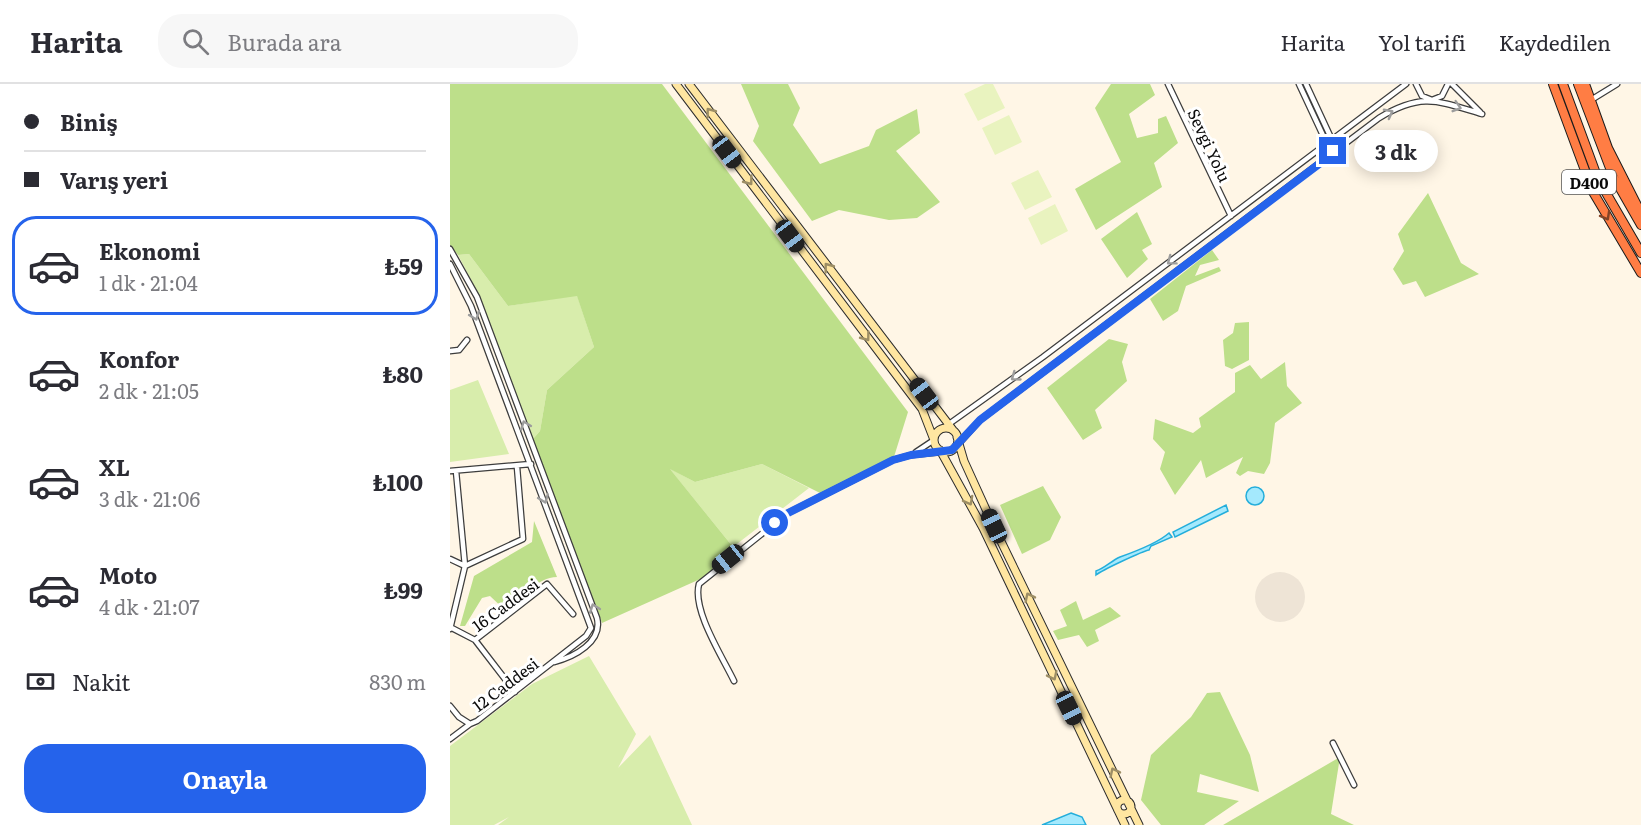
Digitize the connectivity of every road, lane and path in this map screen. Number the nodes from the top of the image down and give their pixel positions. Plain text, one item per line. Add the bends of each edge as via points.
1 (676, 84) edge
2 (689, 84) edge
3 (1168, 84) edge
4 (1299, 84) edge
5 (1306, 84) edge
6 (1406, 84) edge
7 (1416, 84) edge
8 (1450, 84) edge
9 (1553, 84) edge
10 (1563, 84) edge
11 (1578, 84) edge
12 (1585, 84) edge
13 (1617, 84) edge
14 (1432, 100) junction
15 (1590, 100) junction
16 (1332, 140) junction
17 (1327, 144) junction
18 (1319, 164) junction
19 (1637, 199) edge
20 (1641, 213) edge
21 (1231, 216) junction
22 (1641, 225) edge
23 (450, 249) edge
24 (1641, 253) edge
25 (450, 264) edge
26 (1641, 273) edge
27 (466, 340) dead end
28 (450, 351) edge
29 (953, 435) junction
30 (934, 440) junction
31 (942, 451) junction
32 (911, 455) junction
33 (531, 464) junction
34 (517, 467) junction
35 (453, 471) edge
36 (450, 559) edge
37 (465, 566) junction
38 (573, 614) dead end
39 (450, 628) edge
40 (475, 640) junction
41 (554, 662) junction
42 (734, 681) dead end
43 (515, 692) junction
44 (450, 706) edge
45 (470, 724) junction
46 (450, 739) edge
47 (1333, 743) dead end
48 (1354, 785) dead end
49 (1130, 804) junction
50 (1118, 810) junction
51 (1125, 825) edge
52 (1139, 825) edge

1 -> 30 street via 922,409
29 -> 2 street
3 - 21 street, Sevgi Yolu
4 - 17 street
5 - 16 street
6 - 16 street
7 - 14 street via 1422,96
8 - 14 street via 1442,96
14 -> 8 street via 1482,114
9 -> 26 highway, D400 via 1593,192
10 - 24 highway via 1583,143 1608,198
11 - 22 highway via 1620,190
12 - 15 highway
13 - 15 street
18 -> 14 street via 1390,112
15 - 19 highway via 1608,148
16 - 17 street
16 - 18 street via 1333,151
17 - 21 street
18 - 29 street via 980,420
19 - 20 highway
21 -> 29 street
41 -> 23 street via 591,644 598,633 597,618 477,297
25 -> 33 street via 467,295
27 - 28 street via 459,350
29 - 30 street via 936,433
29 - 31 street
49 -> 29 street
30 - 31 street
30 - 32 street
31 - 32 street
31 -> 50 street
32 - 42 street via 788,513 699,584 697,596 702,612
33 - 34 street
33 -> 41 street via 591,624 588,634
34 - 35 street
34 - 37 street via 523,539
35 - 37 street
36 - 37 street
37 - 39 street
38 - 40 street, 16 Caddesi via 547,584
39 - 40 street
40 - 43 street
41 - 43 street, 12 Caddesi
43 - 45 street, 12 Caddesi
44 - 45 street, 12 Caddesi
45 - 46 street, 12 Caddesi
47 - 48 street
49 - 50 street via 1126,813
49 - 52 street
50 - 51 street

